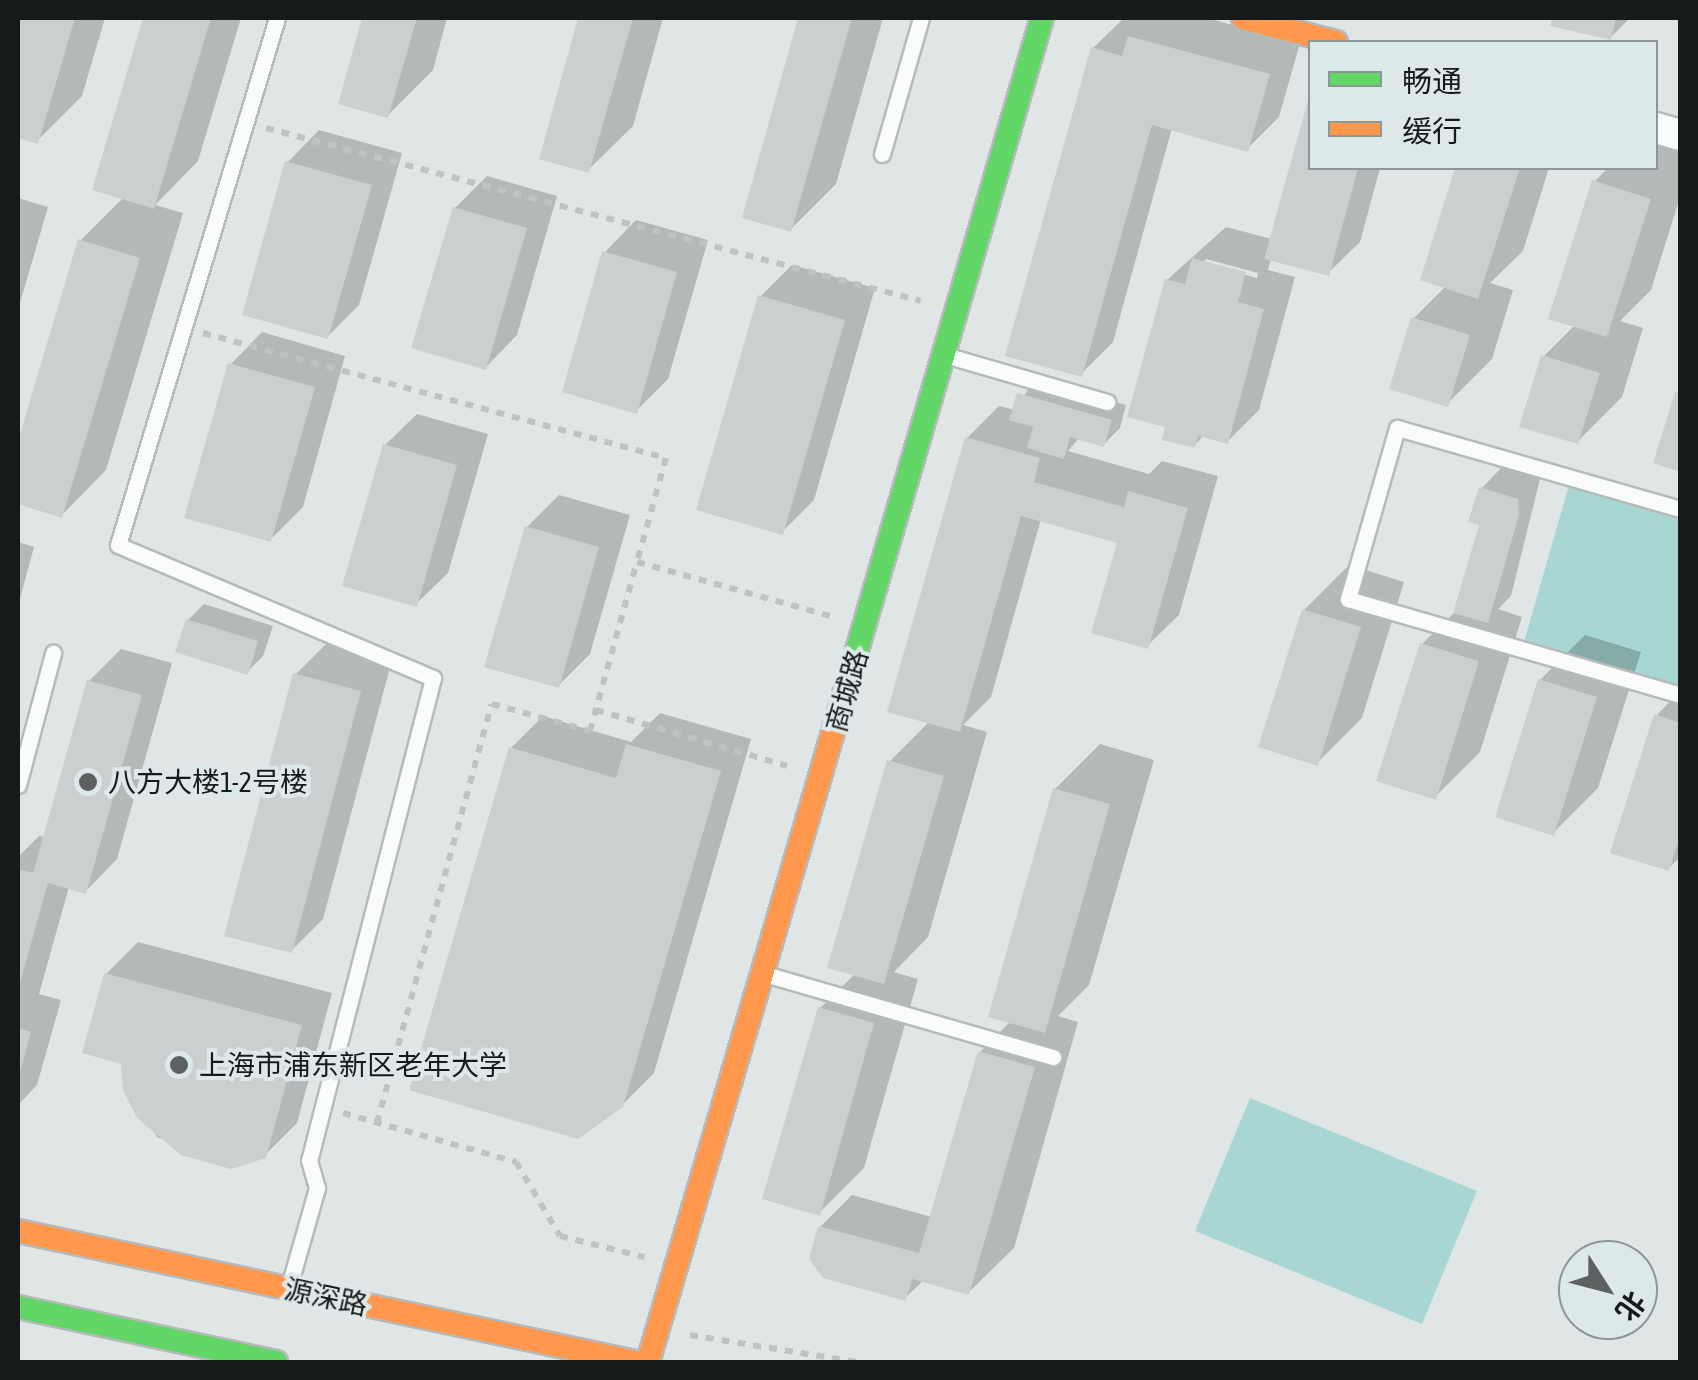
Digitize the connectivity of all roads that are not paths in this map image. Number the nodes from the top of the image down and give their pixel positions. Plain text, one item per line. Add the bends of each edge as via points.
1 (277, 18) edge
2 (921, 18) edge
3 (1042, 18) edge
4 (1243, 18) edge
5 (1328, 40) edge
6 (882, 154) dead end
7 (944, 355) junction
8 (1106, 402) dead end
9 (1680, 509) edge
10 (54, 653) dead end
11 (1680, 695) edge
12 (18, 784) edge
13 (765, 974) junction
14 (1053, 1057) dead end
15 (18, 1231) edge
16 (288, 1289) junction
17 (18, 1307) edge
18 (276, 1362) edge
19 (635, 1362) edge
20 (648, 1362) edge

1 - 16 lane via 118,545 433,678 309,1160 317,1188
2 - 6 lane
3 - 7 street, 商城路
4 - 5 street
7 - 8 lane
7 - 13 street, 商城路
9 - 11 lane via 1397,428 1348,599
10 - 12 lane
13 - 14 lane
13 - 20 street, 商城路
15 - 16 street, 源深路
16 - 19 street, 源深路
17 - 18 street

